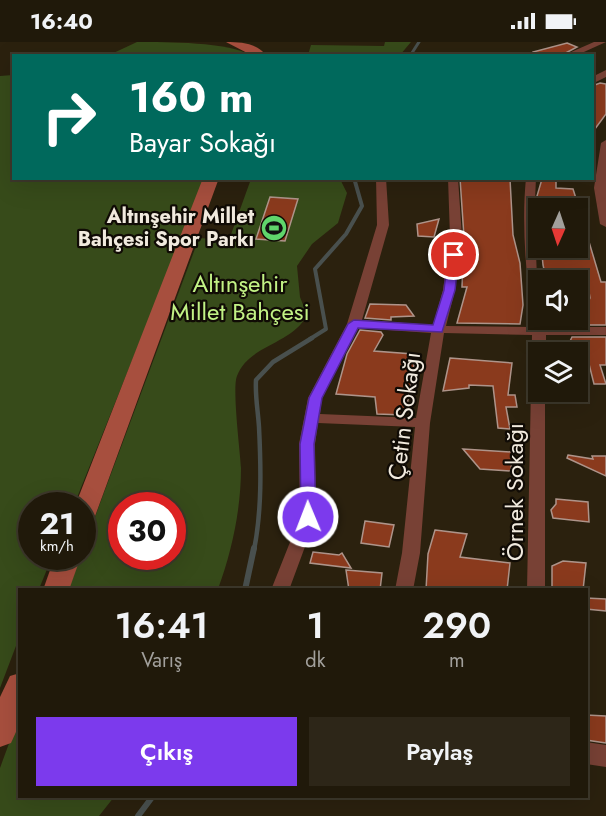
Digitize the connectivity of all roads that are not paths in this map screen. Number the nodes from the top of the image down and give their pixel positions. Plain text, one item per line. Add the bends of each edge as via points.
1 (232, 42) edge
2 (602, 42) edge
3 (259, 54) edge
4 (571, 54) edge
5 (602, 145) edge
6 (210, 180) edge
7 (381, 180) edge
8 (453, 180) edge
9 (531, 180) edge
10 (606, 224) edge
11 (532, 270) edge
12 (354, 324) junction
13 (438, 329) junction
14 (528, 330) edge
15 (539, 330) joint
16 (606, 331) edge
17 (312, 418) junction
18 (423, 423) junction
19 (92, 492) edge
20 (63, 570) edge
21 (57, 588) edge
22 (281, 588) edge
23 (404, 588) edge
24 (536, 588) edge
25 (18, 688) edge
26 (0, 734) edge
27 (588, 753) edge
28 (606, 756) edge

1 - 3 main road
2 - 4 street
5 - 10 street via 599,188
6 - 19 main road
7 - 12 street via 383,225
8 - 13 street, Çetin Sokağı via 456,237 449,290
9 - 11 street, Örnek Sokağı
12 - 13 street
12 - 17 street via 315,398
13 - 14 street
13 - 18 street, Çetin Sokağı
15 - 16 street
15 - 24 street, Örnek Sokağı
17 - 18 street
17 - 22 street via 307,444 308,517
18 - 23 street, Çetin Sokağı
20 - 21 main road
25 - 26 main road
27 - 28 street

